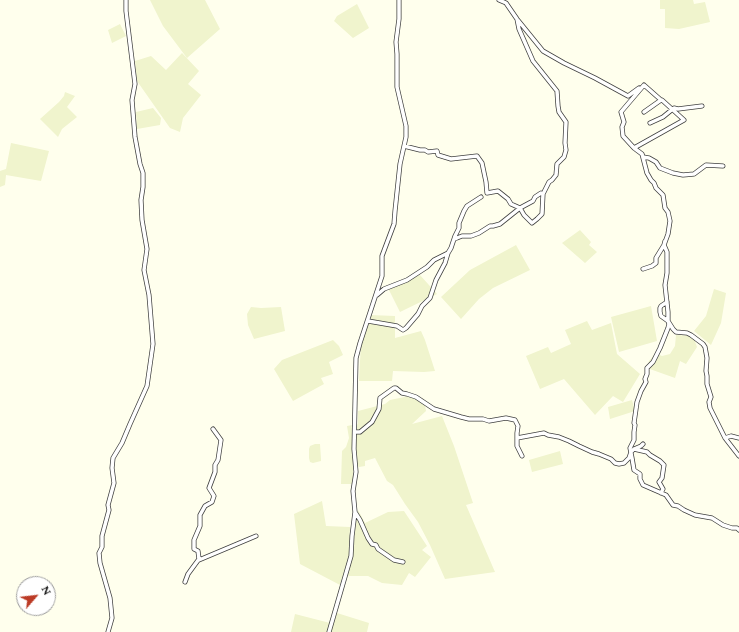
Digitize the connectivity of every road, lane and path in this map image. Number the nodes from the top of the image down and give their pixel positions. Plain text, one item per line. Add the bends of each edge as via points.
1 (126, 0) edge
2 (399, 0) edge
3 (499, 0) edge
4 (505, 1) edge
5 (517, 19) junction
6 (644, 85) junction
7 (628, 96) junction
8 (660, 100) junction
9 (630, 101) junction
10 (702, 106) dead end
11 (672, 109) junction
12 (644, 112) dead end
13 (650, 123) dead end
14 (404, 146) junction
15 (634, 148) junction
16 (643, 157) junction
17 (722, 166) dead end
18 (543, 194) junction
19 (481, 197) dead end
20 (520, 208) junction
21 (454, 239) junction
22 (665, 241) junction
23 (448, 254) junction
24 (642, 269) dead end
25 (376, 295) junction
26 (667, 302) junction
27 (368, 321) junction
28 (668, 321) junction
29 (213, 429) dead end
30 (355, 432) junction
31 (517, 438) junction
32 (725, 438) junction
33 (739, 438) edge
34 (643, 444) dead end
35 (632, 451) junction
36 (522, 456) dead end
37 (739, 456) edge
38 (661, 493) junction
39 (354, 512) junction
40 (739, 530) edge
41 (256, 536) dead end
42 (198, 561) junction
43 (403, 562) dead end
44 (184, 582) dead end
45 (108, 632) edge
46 (329, 632) edge

1 - 45 street via 135,84 132,100 135,137 143,173 142,220 147,249 144,270 153,344 147,386 113,458 114,483 99,553 110,598 112,618
2 - 14 street via 396,42 397,87 406,126
3 - 4 street
4 - 5 street
5 - 7 street via 543,51
5 - 18 street via 533,61 557,91 559,112 566,122 564,157 557,164 556,175
6 - 7 street
6 - 8 street
6 - 9 street
7 - 9 street
8 - 11 street
8 - 12 street
9 - 15 street via 621,112 624,122 622,127 623,136
10 - 11 street
11 - 13 street
11 - 15 street via 684,120
14 - 20 street via 428,152 437,151 438,155 451,159 476,156 482,163 487,194 498,191
14 - 25 street via 394,224 382,256 382,276
15 - 16 street
16 - 17 street via 656,162 660,168 683,175 694,174 706,165
16 - 22 street via 648,173 663,195 668,212 670,221
18 - 20 street
18 - 20 street via 542,214 532,223
19 - 21 street via 467,206
20 - 21 street via 500,224 471,236
21 - 23 street
22 - 24 street via 656,263
22 - 26 street
23 - 25 street via 434,260 416,275
23 - 27 street via 430,298 406,328 403,330 397,326
25 - 27 street
26 - 28 street
26 - 28 street via 661,306 660,312
27 - 30 street via 356,358
28 - 32 street via 673,330 687,332 705,347 706,384 711,397 710,408
28 - 35 street via 664,339 653,362 647,368 646,382 638,399 634,442 630,448
29 - 42 street via 221,440 209,488 214,496 212,502 204,506 194,540
30 - 31 street via 360,432 372,422 379,409 380,398 395,388 416,397 434,409 460,417 489,421 506,418 515,420 518,426
30 - 39 street
31 - 35 street via 544,433 569,440 619,464 624,463
31 - 36 street via 517,446
32 - 33 street
32 - 37 street
34 - 35 street
35 - 38 street via 634,470 640,474 643,486
35 - 38 street via 648,452 664,465 659,482 663,490
38 - 40 street via 668,496 673,505
39 - 43 street via 372,544 394,560
39 - 46 street via 351,556
41 - 42 street
42 - 44 street

